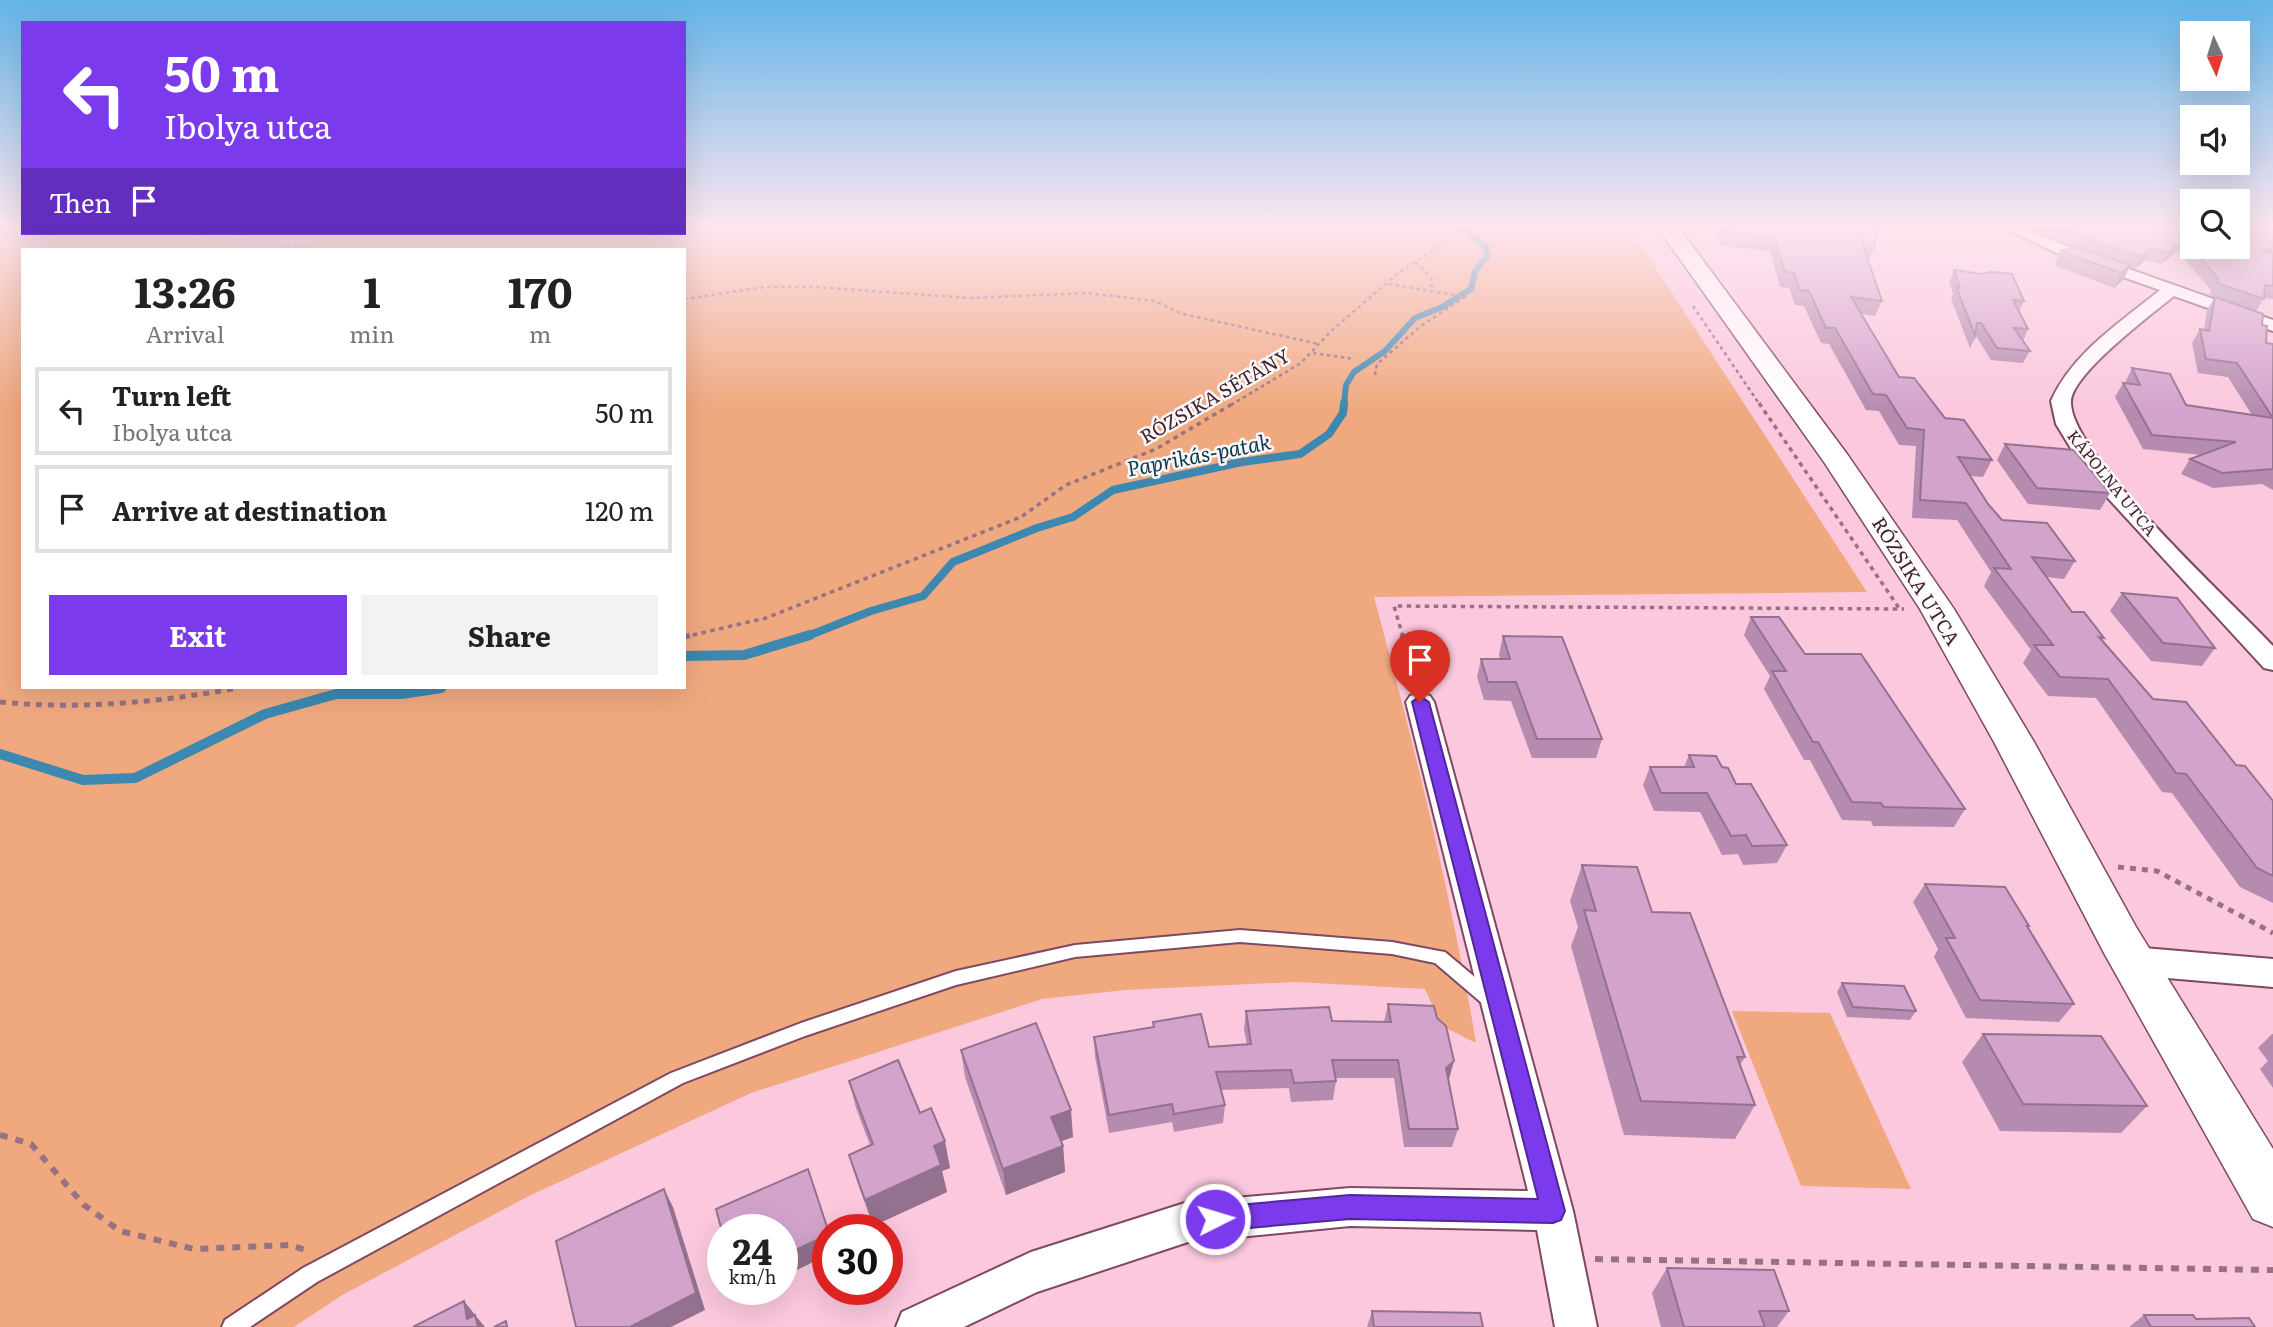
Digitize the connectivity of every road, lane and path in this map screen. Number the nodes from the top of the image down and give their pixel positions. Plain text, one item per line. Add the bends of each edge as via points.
1 (1386, 286) edge
2 (1400, 286) edge
3 (1431, 286) edge
4 (1710, 286) edge
5 (2163, 286) edge
6 (2172, 289) junction
7 (1432, 291) junction
8 (686, 299) edge
9 (1691, 303) dead end
10 (2273, 327) edge
11 (1320, 344) junction
12 (1312, 353) junction
13 (1354, 359) dead end
14 (1375, 374) dead end
15 (1899, 609) junction
16 (1937, 609) junction
17 (686, 636) edge
18 (2273, 662) edge
19 (233, 689) edge
20 (0, 702) edge
21 (1420, 702) joint
22 (2111, 866) dead end
23 (2273, 933) edge
24 (2132, 961) junction
25 (2269, 979) edge
26 (1500, 1008) junction
27 (0, 1135) edge
28 (2273, 1200) edge
29 (1553, 1211) junction
30 (1562, 1259) junction
31 (2273, 1270) edge
32 (310, 1275) junction
33 (232, 1327) edge
34 (917, 1327) edge
35 (1576, 1327) edge

1 - 11 path, RÓZSIKA SÉTÁNY
2 - 7 path
3 - 7 path
4 - 16 main road, RÓZSIKA UTCA via 1837,460
5 - 6 street
6 - 10 street
6 - 18 street, KÁPOLNA UTCA via 2071,377 2061,402 2064,421 2074,441 2121,499
7 - 14 path via 1465,297 1377,364
8 - 11 path via 765,287 816,286 970,299 1087,293 1154,301 1183,314
9 - 15 path
11 - 12 path, RÓZSIKA SÉTÁNY
12 - 13 path
12 - 17 path, RÓZSIKA SÉTÁNY via 1291,371 1164,445 1066,485 1021,517 754,623
15 - 16 path
15 - 21 path via 1394,606
16 - 24 main road, RÓZSIKA UTCA
19 - 20 path via 90,708
21 - 26 street
22 - 23 path via 2157,871
24 - 25 street
24 - 28 main road, RÓZSIKA UTCA
26 - 29 street
26 - 32 lane via 1438,957 1392,948 1240,936 1074,951 956,978 677,1078
27 - 32 path via 31,1144 84,1205 120,1231 194,1248 290,1245 323,1255
29 - 30 street
29 - 34 street via 1350,1207 1188,1222 1031,1273
30 - 31 path
30 - 35 street
32 - 33 lane

